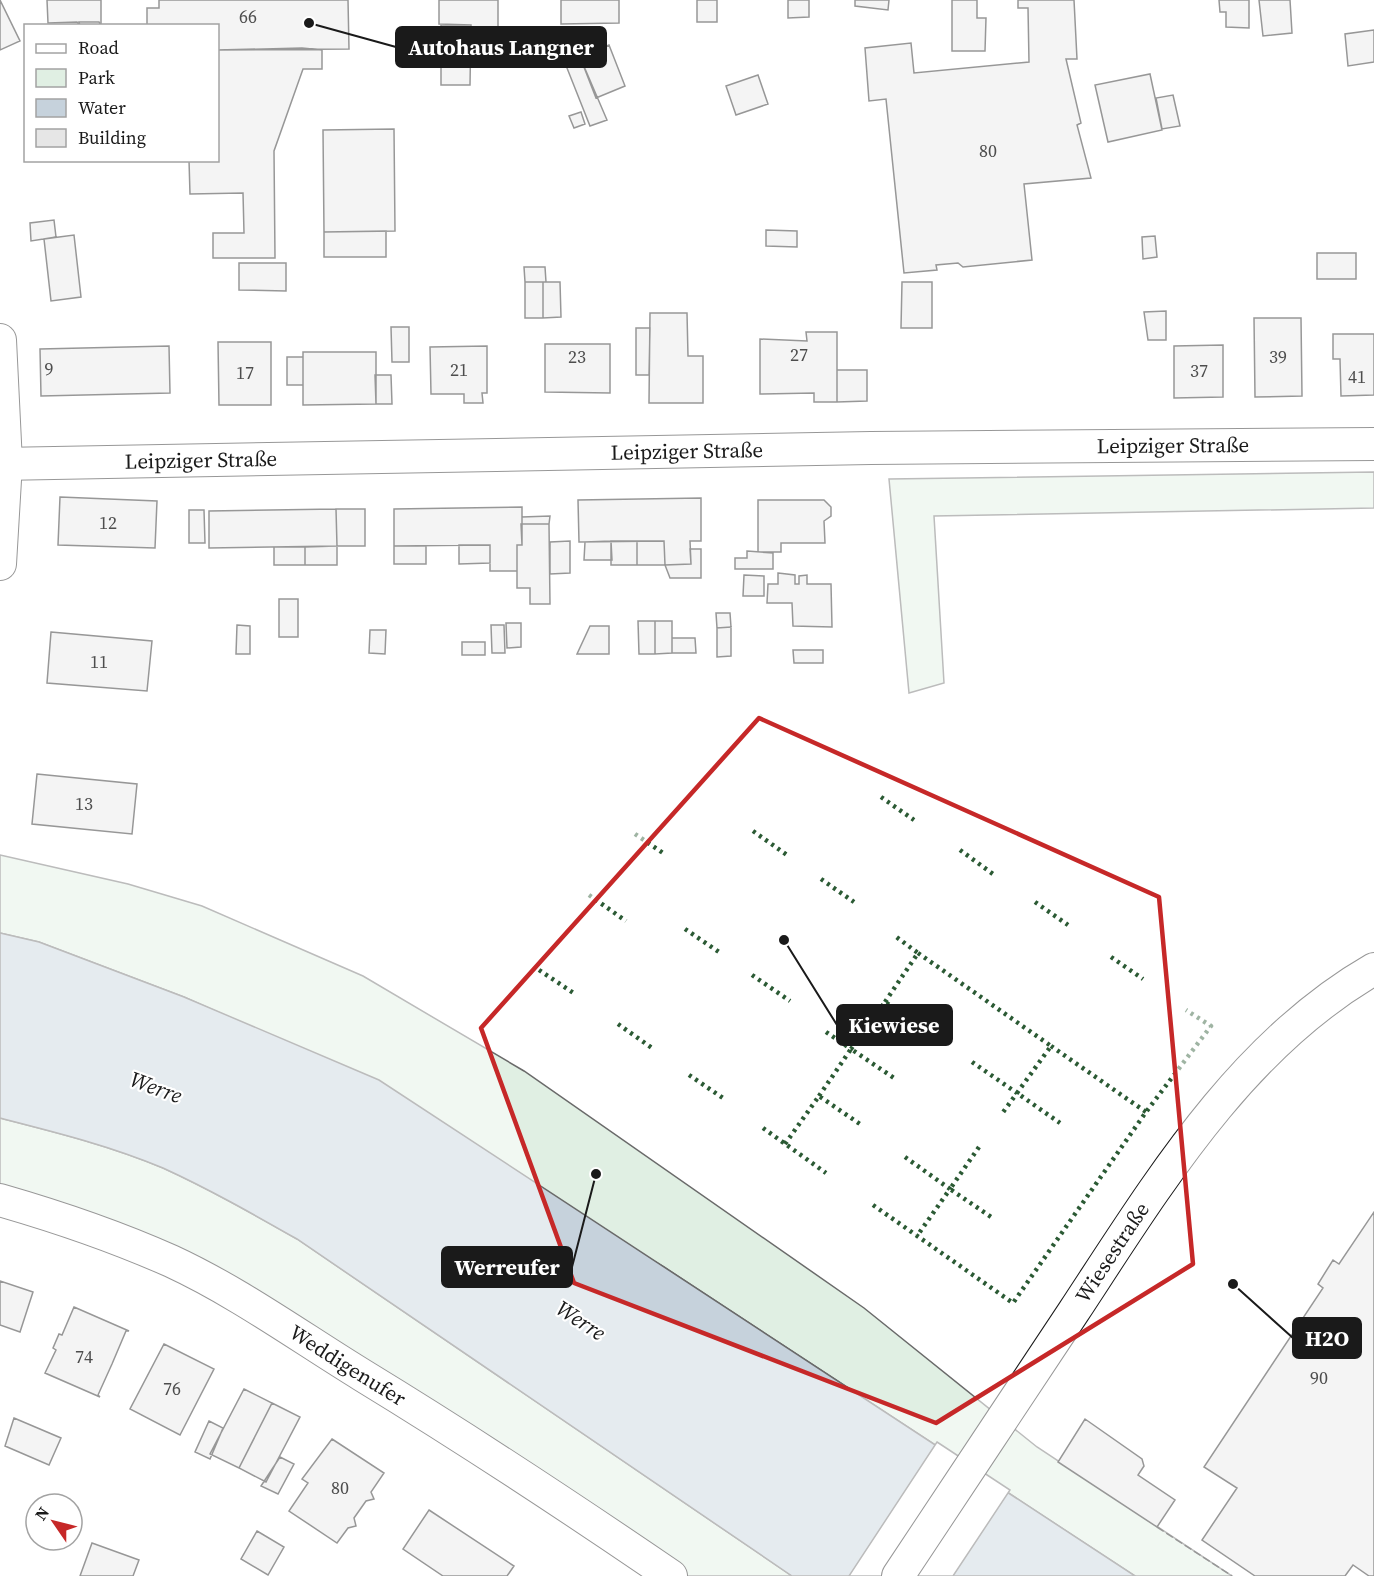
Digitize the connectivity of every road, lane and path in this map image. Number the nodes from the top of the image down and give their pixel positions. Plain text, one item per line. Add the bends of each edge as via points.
1 (0, 340) edge
2 (1374, 444) edge
3 (3, 464) edge
4 (0, 564) edge
5 (1374, 969) edge
6 (0, 1200) edge
7 (671, 1576) edge
8 (898, 1576) edge

1 - 3 street
2 - 3 street, Leipziger Straße
3 - 4 street
5 - 8 street, Wiesestraße via 1300,1019 1256,1062 1204,1124 1155,1188
6 - 7 street, Weddigenufer via 69,1219 119,1239 222,1289 441,1424

